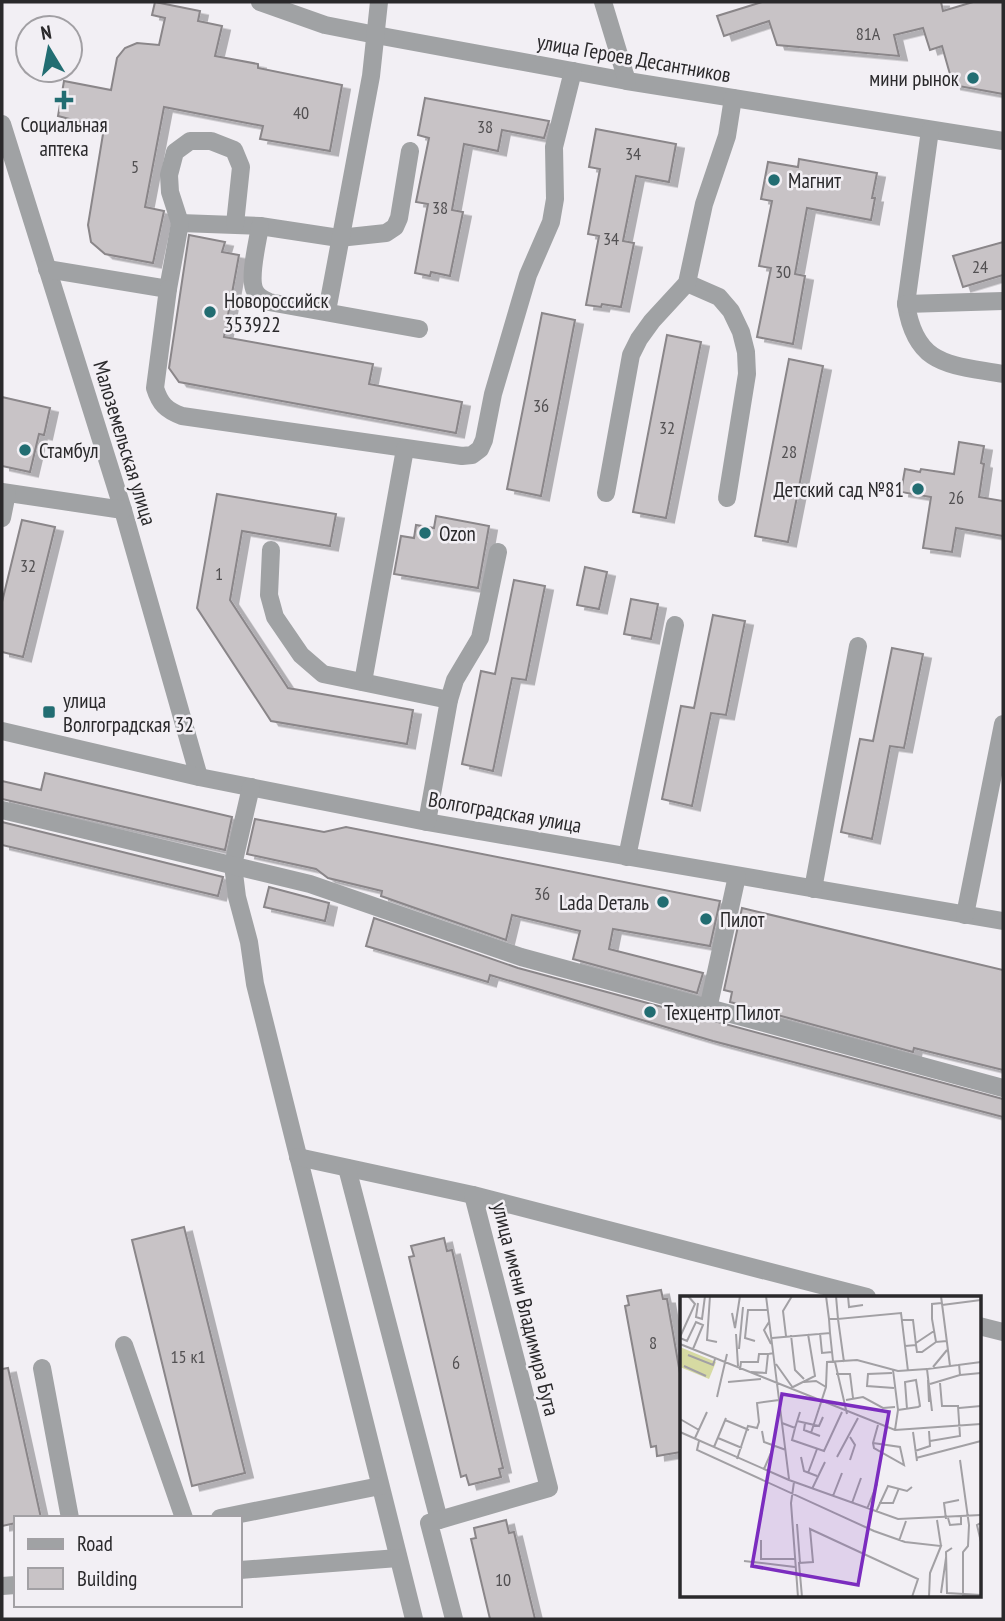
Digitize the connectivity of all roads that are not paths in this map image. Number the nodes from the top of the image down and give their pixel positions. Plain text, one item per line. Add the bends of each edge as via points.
1 (260, 2) edge
2 (379, 2) edge
3 (603, 2) edge
4 (376, 35) junction
5 (573, 71) junction
6 (627, 80) junction
7 (733, 98) junction
8 (2, 124) edge
9 (930, 130) junction
10 (1003, 141) edge
11 (410, 150) dead end
12 (180, 223) junction
13 (235, 224) junction
14 (260, 226) junction
15 (339, 238) junction
16 (47, 269) junction
17 (687, 283) junction
18 (168, 289) junction
19 (1003, 301) edge
20 (906, 304) junction
21 (327, 311) junction
22 (419, 329) dead end
23 (1003, 374) edge
24 (405, 449) junction
25 (4, 493) edge
26 (606, 494) dead end
27 (727, 498) dead end
28 (123, 510) junction
29 (2, 518) edge
30 (271, 550) dead end
31 (498, 552) dead end
32 (675, 625) dead end
33 (858, 646) dead end
34 (363, 682) junction
35 (449, 700) junction
36 (1003, 724) edge
37 (2, 731) edge
38 (199, 777) junction
39 (251, 787) junction
40 (2, 810) edge
41 (427, 821) junction
42 (627, 857) junction
43 (233, 865) junction
44 (737, 876) junction
45 (813, 889) junction
46 (965, 915) junction
47 (1003, 921) edge
48 (708, 1009) junction
49 (1003, 1088) edge
50 (298, 1157) junction
51 (347, 1168) junction
52 (473, 1195) junction
53 (863, 1296) edge
54 (981, 1326) edge
55 (1003, 1332) edge
56 (124, 1345) dead end
57 (42, 1368) dead end
58 (380, 1486) junction
59 (70, 1516) edge
60 (183, 1516) edge
61 (230, 1516) edge
62 (439, 1520) junction
63 (398, 1558) junction
64 (242, 1570) edge
65 (414, 1619) edge
66 (454, 1619) edge

1 - 4 street, улица Героев Десантников via 326,25
2 - 4 street
3 - 6 street
4 - 5 street, улица Героев Десантников
4 - 15 street
5 - 6 street, улица Героев Десантников
5 - 24 street via 554,147 551,222 528,275 480,449 463,456
6 - 7 street, улица Героев Десантников
7 - 9 street, улица Героев Десантников
7 - 17 street
8 - 16 street, Малоземельская улица
9 - 10 street, улица Героев Десантников
9 - 20 street
11 - 15 street via 395,227 386,233
12 - 13 street
12 - 13 street via 169,176 176,152 190,141 211,141 234,150 241,167
12 - 18 street
13 - 14 street
14 - 15 street
14 - 21 street via 253,290 269,302
15 - 21 street
16 - 18 street
16 - 28 street, Малоземельская улица
17 - 26 street via 652,321 631,355
17 - 27 street via 719,297 731,311 746,352 747,374
18 - 24 street via 155,388 167,410
19 - 20 street
20 - 23 street via 910,327 922,348 944,363
21 - 22 street
24 - 34 street
25 - 28 street
25 - 29 street
28 - 38 street, Малоземельская улица
30 - 34 street via 269,595 275,617 301,655 324,674
31 - 35 street via 480,638 454,680
32 - 42 street
33 - 45 street
34 - 35 street
35 - 41 street
36 - 46 street
37 - 38 street, Волгоградская улица
38 - 39 street, Волгоградская улица
39 - 41 street, Волгоградская улица
39 - 43 street
40 - 43 street
41 - 42 street, Волгоградская улица
42 - 44 street, Волгоградская улица
43 - 48 street via 310,884 521,957
43 - 50 street via 255,985
44 - 45 street, Волгоградская улица
44 - 48 street
45 - 46 street, Волгоградская улица
46 - 47 street, Волгоградская улица
48 - 49 street
50 - 51 street
50 - 58 street
51 - 52 street
51 - 62 street
52 - 53 street, улица имени Владимира Бута
52 - 62 street, улица имени Владимира Бута via 549,1488
54 - 55 street
56 - 60 street
57 - 59 street
58 - 61 street
58 - 63 street
62 - 66 street via 429,1523
63 - 64 street
63 - 65 street

